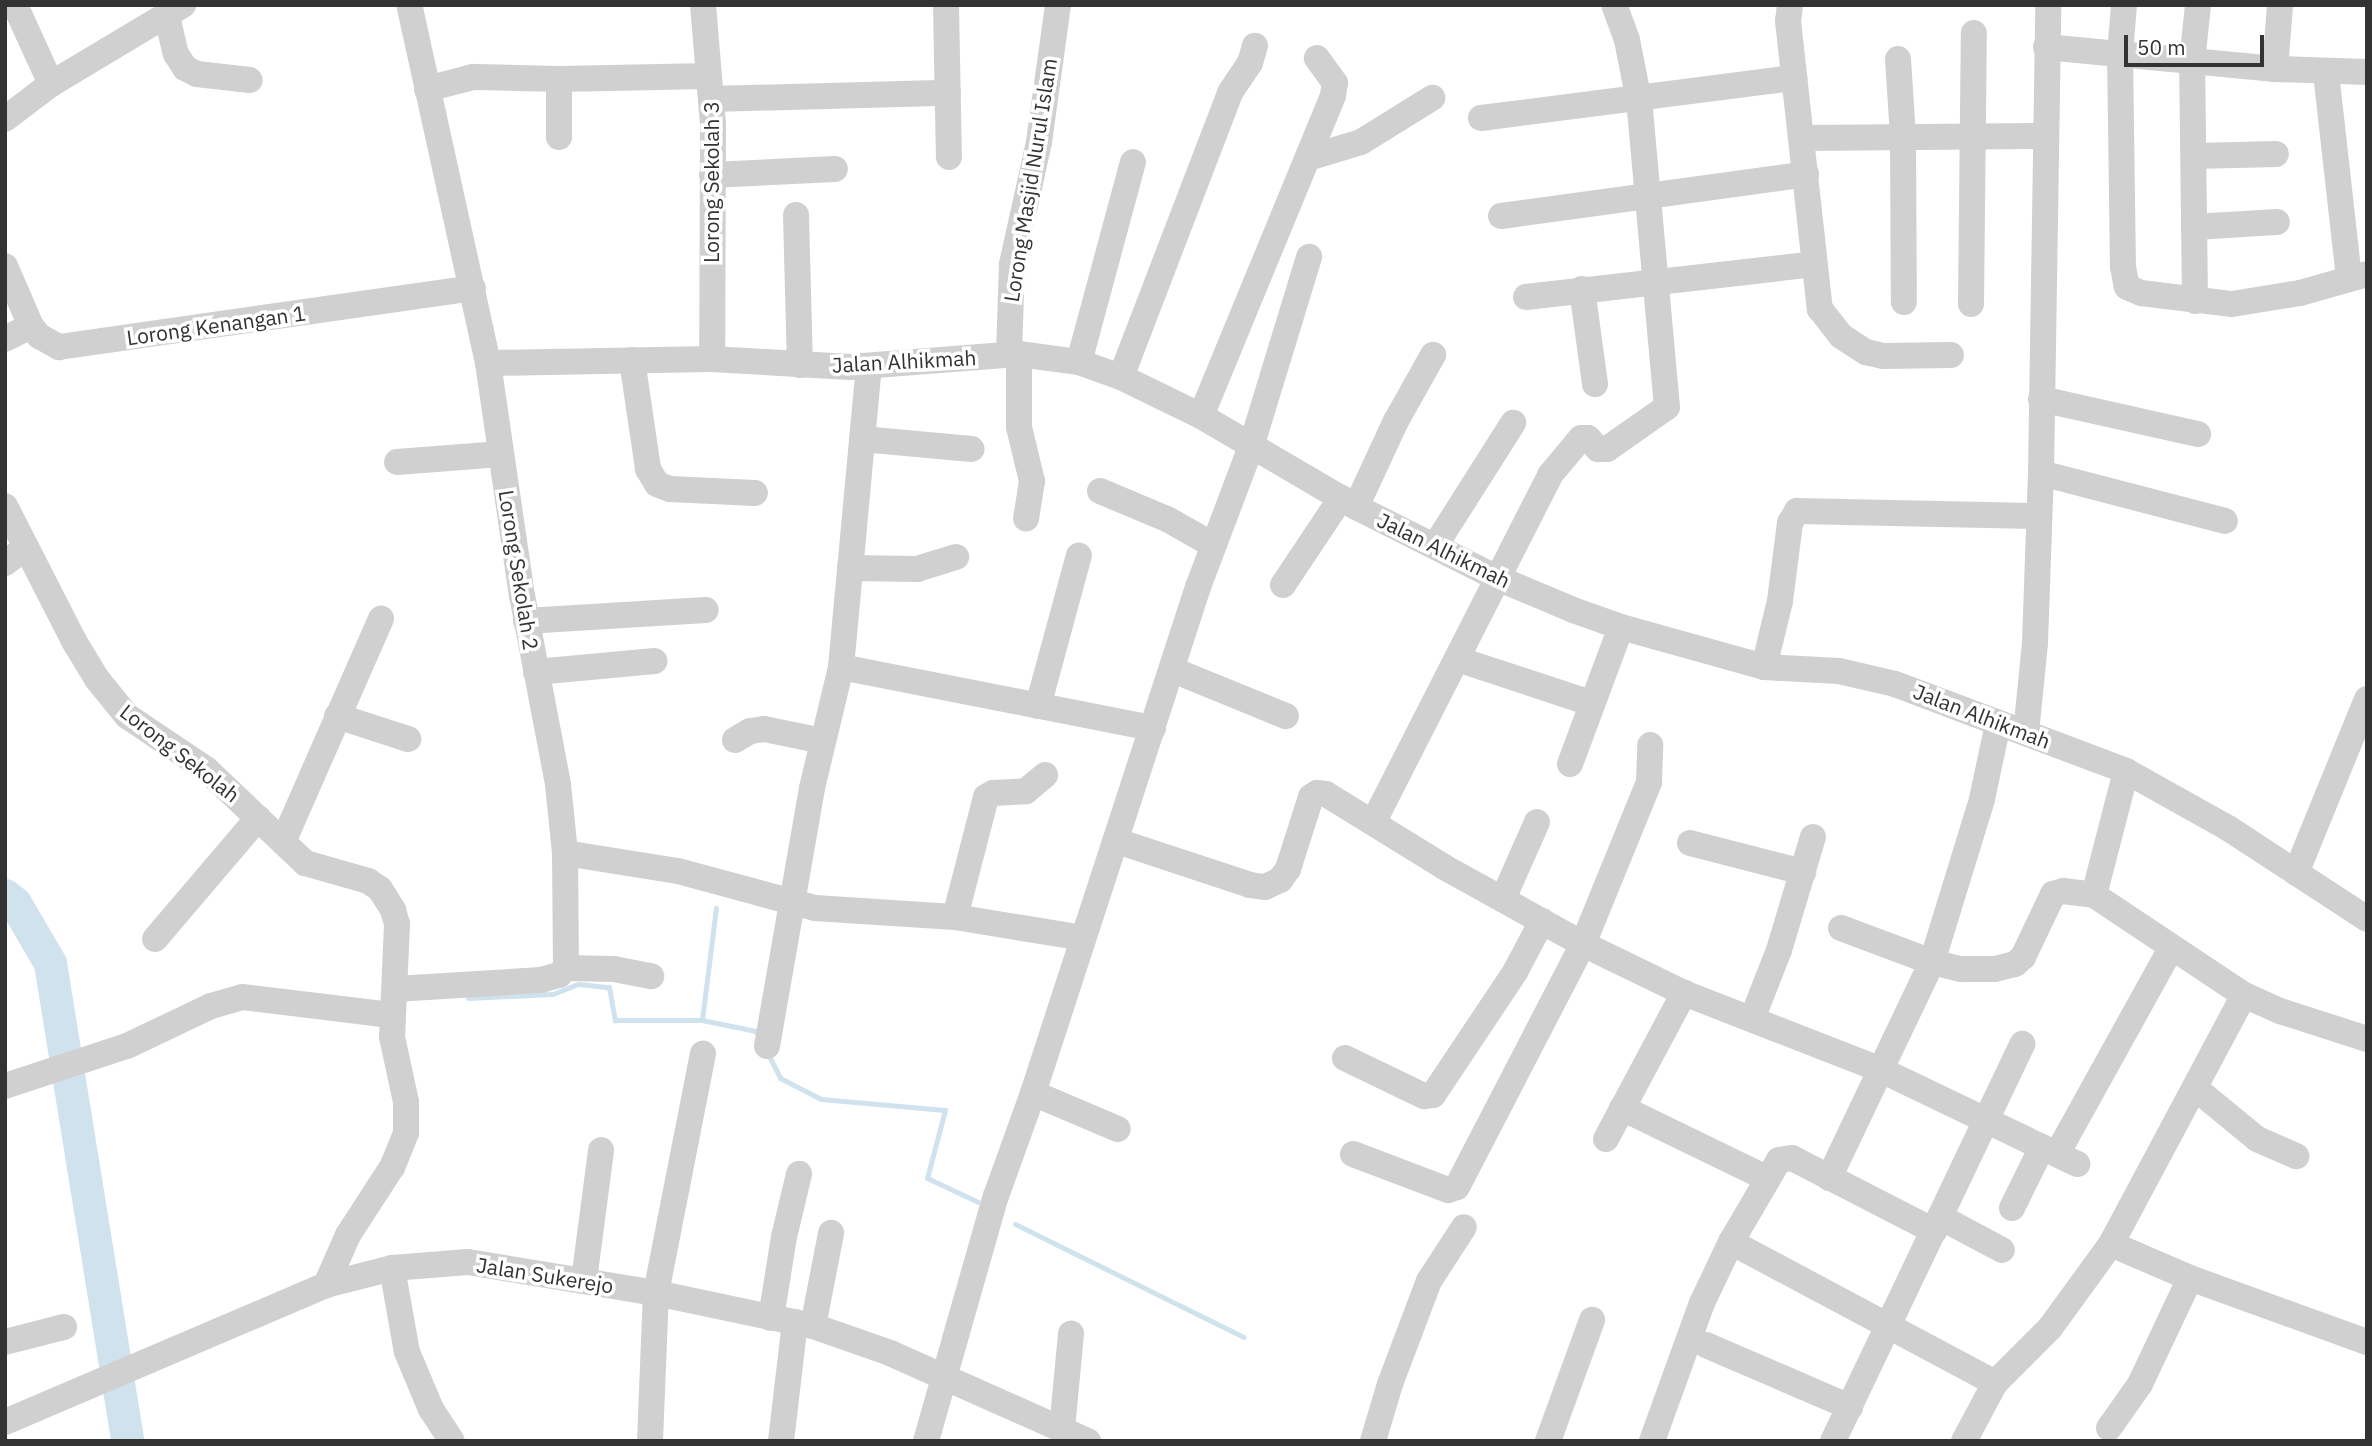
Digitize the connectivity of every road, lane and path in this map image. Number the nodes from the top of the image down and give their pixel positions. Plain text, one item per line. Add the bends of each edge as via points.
1 (15, 5) edge
2 (409, 5) edge
3 (703, 5) edge
4 (946, 5) edge
5 (1058, 5) edge
6 (1614, 5) edge
7 (1790, 5) edge
8 (2048, 5) edge
9 (2124, 5) edge
10 (2198, 5) edge
11 (2280, 5) edge
12 (172, 10) edge
13 (1974, 33) dead end
14 (1255, 46) dead end
15 (2046, 47) junction
16 (2120, 54) junction
17 (1318, 58) dead end
18 (1898, 60) dead end
19 (2192, 62) junction
20 (2275, 69) junction
21 (2367, 72) edge
22 (2326, 73) junction
23 (1794, 78) junction
24 (559, 79) junction
25 (250, 80) dead end
26 (51, 83) junction
27 (710, 87) junction
28 (427, 89) junction
29 (948, 93) junction
30 (1432, 98) dead end
31 (1639, 101) junction
32 (1481, 118) dead end
33 (5, 120) edge
34 (1975, 136) junction
35 (2045, 136) junction
36 (559, 137) dead end
37 (1903, 137) junction
38 (1803, 138) junction
39 (2276, 154) dead end
40 (2194, 156) junction
41 (949, 157) dead end
42 (1308, 158) junction
43 (1133, 162) dead end
44 (835, 169) dead end
45 (1807, 174) junction
46 (712, 175) junction
47 (1646, 196) junction
48 (796, 215) dead end
49 (1501, 216) dead end
50 (2277, 222) dead end
51 (2194, 227) junction
52 (1309, 257) dead end
53 (1814, 264) junction
54 (5, 266) edge
55 (2358, 277) edge
56 (1656, 281) junction
57 (473, 288) junction
58 (1582, 289) junction
59 (1527, 297) dead end
60 (2195, 301) junction
61 (1905, 302) dead end
62 (1971, 304) dead end
63 (31, 326) junction
64 (5, 339) edge
65 (1014, 354) junction
66 (1433, 355) dead end
67 (1951, 355) dead end
68 (712, 359) junction
69 (632, 360) junction
70 (1079, 362) junction
71 (488, 363) junction
72 (800, 365) junction
73 (869, 367) junction
74 (1121, 377) junction
75 (1595, 384) dead end
76 (2041, 399) junction
77 (1200, 416) junction
78 (1513, 423) dead end
79 (2198, 434) dead end
80 (862, 439) junction
81 (1251, 447) junction
82 (972, 449) dead end
83 (501, 454) junction
84 (397, 462) dead end
85 (2040, 473) junction
86 (1100, 491) dead end
87 (755, 493) dead end
88 (1349, 502) junction
89 (5, 506) edge
90 (2038, 516) junction
91 (1026, 519) dead end
92 (2225, 521) dead end
93 (1213, 545) junction
94 (1434, 546) junction
95 (1079, 555) dead end
96 (16, 556) edge
97 (956, 557) dead end
98 (850, 568) junction
99 (1495, 577) junction
100 (1283, 585) dead end
101 (706, 610) dead end
102 (381, 619) dead end
103 (526, 621) junction
104 (1621, 627) junction
105 (1457, 659) junction
106 (654, 661) dead end
107 (841, 667) junction
108 (1764, 667) junction
109 (1173, 670) junction
110 (536, 672) junction
111 (2367, 699) edge
112 (1591, 703) junction
113 (1038, 706) junction
114 (337, 716) junction
115 (1286, 716) dead end
116 (1998, 724) junction
117 (1153, 729) junction
118 (2026, 733) junction
119 (408, 740) dead end
120 (735, 740) dead end
121 (823, 741) junction
122 (1650, 745) dead end
123 (1570, 764) dead end
124 (2126, 771) junction
125 (1045, 775) dead end
126 (258, 818) junction
127 (1374, 821) junction
128 (1537, 822) dead end
129 (1813, 837) dead end
130 (1117, 841) junction
131 (283, 842) junction
132 (1690, 843) dead end
133 (565, 853) junction
134 (1803, 872) junction
135 (2296, 873) junction
136 (2094, 895) junction
137 (1503, 899) junction
138 (791, 902) junction
139 (955, 916) junction
140 (2367, 919) edge
141 (1542, 921) junction
142 (1841, 928) dead end
143 (1083, 938) junction
144 (155, 939) dead end
145 (1583, 944) junction
146 (2171, 948) junction
147 (1931, 962) junction
148 (566, 968) junction
149 (651, 976) dead end
150 (1684, 993) junction
151 (2244, 995) junction
152 (393, 1002) junction
153 (1752, 1020) junction
154 (2367, 1039) edge
155 (2022, 1044) dead end
156 (767, 1046) dead end
157 (703, 1054) dead end
158 (1345, 1058) dead end
159 (1879, 1069) junction
160 (5, 1086) edge
161 (2194, 1088) junction
162 (1033, 1093) junction
163 (1622, 1108) junction
164 (1986, 1121) junction
165 (1118, 1129) dead end
166 (1606, 1139) dead end
167 (601, 1150) dead end
168 (1353, 1154) dead end
169 (2059, 1155) junction
170 (2296, 1156) dead end
171 (799, 1174) dead end
172 (1829, 1178) junction
173 (1768, 1179) junction
174 (2012, 1208) dead end
175 (1937, 1224) junction
176 (1464, 1227) dead end
177 (831, 1233) dead end
178 (1731, 1242) junction
179 (2111, 1244) junction
180 (2002, 1250) dead end
181 (392, 1268) junction
182 (2190, 1278) junction
183 (584, 1280) junction
184 (326, 1285) junction
185 (656, 1293) junction
186 (1592, 1320) dead end
187 (793, 1322) junction
188 (1889, 1324) junction
189 (64, 1326) dead end
190 (1071, 1333) dead end
191 (5, 1342) edge
192 (2367, 1342) edge
193 (1706, 1345) dead end
194 (944, 1377) junction
195 (1995, 1383) junction
196 (1850, 1407) junction
197 (5, 1422) edge
198 (2109, 1428) dead end
199 (1062, 1429) junction
200 (1658, 1439) edge
201 (452, 1441) edge
202 (650, 1441) edge
203 (781, 1441) edge
204 (926, 1441) edge
205 (1088, 1441) edge
206 (1373, 1441) edge
207 (1548, 1441) edge
208 (1833, 1441) edge
209 (1964, 1441) edge

1 - 26 street
2 - 28 street, Lorong Sekolah 2
3 - 27 street, Lorong Sekolah 3
4 - 29 street
5 - 65 street, Lorong Masjid Nurul Islam via 1039,142 1012,264
6 - 31 street via 1627,40
7 - 23 street
8 - 15 street
9 - 16 street
10 - 19 street
11 - 20 street
12 - 25 street via 176,54 185,68 197,74
12 - 26 street
13 - 34 street
14 - 74 street via 1250,63 1231,91
15 - 16 street
15 - 35 street
16 - 19 street
16 - 60 street via 2124,281 2134,291
17 - 42 street via 1336,86
18 - 37 street
19 - 20 street
19 - 40 street
20 - 22 street
21 - 22 street
22 - 55 street
23 - 31 street
23 - 38 street
24 - 27 street
24 - 28 street via 473,77
24 - 36 street
26 - 33 street
27 - 29 street
27 - 46 street, Lorong Sekolah 3
28 - 57 street, Lorong Sekolah 2
29 - 41 street
30 - 42 street via 1361,142
31 - 32 street
31 - 47 street
34 - 35 street
34 - 37 street
34 - 62 street
35 - 76 street
37 - 38 street
37 - 61 street
38 - 45 street
39 - 40 street
40 - 51 street
42 - 77 street
43 - 70 street
44 - 46 street
45 - 47 street
45 - 53 street
46 - 68 street, Lorong Sekolah 3
47 - 49 street
47 - 56 street
48 - 72 street
50 - 51 street
51 - 60 street
52 - 81 street
53 - 56 street
53 - 67 street via 1820,309 1841,336 1873,355
54 - 63 street, Lorong Kenangan 1
55 - 60 street via 2243,303
56 - 58 street
56 - 99 street via 1667,407 1607,450 1598,449 1586,437 1578,439 1550,475
57 - 63 street, Lorong Kenangan 1 via 59,347
57 - 71 street, Lorong Sekolah 2
58 - 59 street
58 - 75 street
63 - 64 street
65 - 70 street, Jalan Alhikmah
65 - 73 street, Jalan Alhikmah
65 - 91 street, Lorong Masjid Nurul Islam via 1018,427 1032,481
66 - 88 street
68 - 69 street, Jalan Alhikmah
68 - 72 street, Jalan Alhikmah
69 - 71 street, Jalan Alhikmah
69 - 87 street via 648,469 657,484 670,489
70 - 74 street, Jalan Alhikmah
71 - 83 street, Lorong Sekolah 2
72 - 73 street, Jalan Alhikmah
73 - 80 street
74 - 77 street, Jalan Alhikmah
76 - 79 street
76 - 85 street
77 - 81 street, Jalan Alhikmah
78 - 94 street
80 - 82 street
80 - 98 street
81 - 88 street, Jalan Alhikmah
81 - 93 street
83 - 84 street
83 - 103 street, Lorong Sekolah 2
85 - 90 street
85 - 92 street
86 - 93 street via 1167,519
88 - 94 street, Jalan Alhikmah
88 - 100 street
89 - 96 street, Lorong Sekolah
90 - 108 street via 1797,511 1790,523 1780,601
90 - 118 street via 2035,642
93 - 109 street
94 - 99 street, Jalan Alhikmah
95 - 113 street
96 - 126 street, Lorong Sekolah via 107,694 127,716 206,769
97 - 98 street via 917,569
98 - 107 street
99 - 104 street, Jalan Alhikmah
99 - 105 street
101 - 103 street
102 - 114 street
103 - 110 street, Lorong Sekolah 2
104 - 108 street, Jalan Alhikmah
104 - 112 street
105 - 112 street
105 - 127 street
106 - 110 street
107 - 113 street
107 - 121 street
108 - 116 street, Jalan Alhikmah via 1861,674 1918,691
109 - 115 street
109 - 117 street
110 - 133 street, Lorong Sekolah 2 via 558,784
111 - 135 street
112 - 123 street
113 - 117 street
114 - 119 street
114 - 131 street
116 - 118 street, Jalan Alhikmah
116 - 147 street via 1982,799
117 - 130 street
118 - 124 street, Jalan Alhikmah
120 - 121 street via 764,729
121 - 138 street
122 - 145 street via 1649,782
124 - 135 street, Jalan Alhikmah via 2228,828
124 - 136 street
125 - 139 street via 1024,792 986,797
126 - 131 street, Lorong Sekolah
126 - 144 street
127 - 130 street via 1326,794 1312,795 1288,869 1280,880 1261,887
127 - 137 street
128 - 137 street
129 - 134 street
130 - 143 street
131 - 152 street, Lorong Sekolah via 305,863 368,881 385,895 397,925
132 - 134 street
133 - 138 street via 678,871
133 - 148 street, Lorong Sekolah 2
134 - 153 street
135 - 140 street, Jalan Alhikmah
136 - 146 street
136 - 147 street via 2053,894 2029,948 2006,967 1972,970
137 - 141 street
138 - 139 street via 838,911
138 - 156 street
139 - 143 street
141 - 145 street
141 - 158 street via 1515,972 1433,1095 1424,1096
142 - 147 street
143 - 162 street
145 - 150 street
145 - 168 street via 1455,1189
146 - 151 street
146 - 169 street
147 - 159 street
148 - 149 street via 614,969
148 - 152 street via 541,980
150 - 153 street
150 - 163 street
151 - 154 street
151 - 161 street
152 - 160 street via 242,998 211,1006 152,1036
152 - 184 street, Lorong Sekolah via 406,1133 392,1167 348,1235
153 - 159 street
155 - 164 street
157 - 185 street
159 - 164 street
159 - 172 street
161 - 170 street via 2257,1139
161 - 179 street
162 - 165 street
162 - 194 street via 996,1196
163 - 166 street
163 - 173 street
164 - 169 street
164 - 175 street
167 - 183 street
169 - 174 street
171 - 187 street via 784,1237
172 - 173 street via 1788,1157 1779,1160
172 - 175 street
173 - 178 street
175 - 180 street
175 - 188 street
176 - 206 street via 1429,1281
177 - 187 street
178 - 188 street
178 - 200 street via 1690,1332
179 - 182 street
179 - 195 street via 2043,1336
181 - 183 street, Jalan Sukerejo via 468,1262
181 - 184 street, Jalan Sukerejo
181 - 201 street via 407,1352 431,1409
182 - 192 street
182 - 198 street via 2140,1384
183 - 185 street, Jalan Sukerejo
184 - 197 street, Jalan Sukerejo
185 - 187 street, Jalan Sukerejo
185 - 202 street
186 - 207 street
187 - 194 street, Jalan Sukerejo via 877,1348
187 - 203 street
188 - 195 street
188 - 196 street
189 - 191 street
190 - 199 street
193 - 196 street
194 - 199 street, Jalan Sukerejo
194 - 204 street
195 - 209 street
196 - 208 street
199 - 205 street, Jalan Sukerejo

